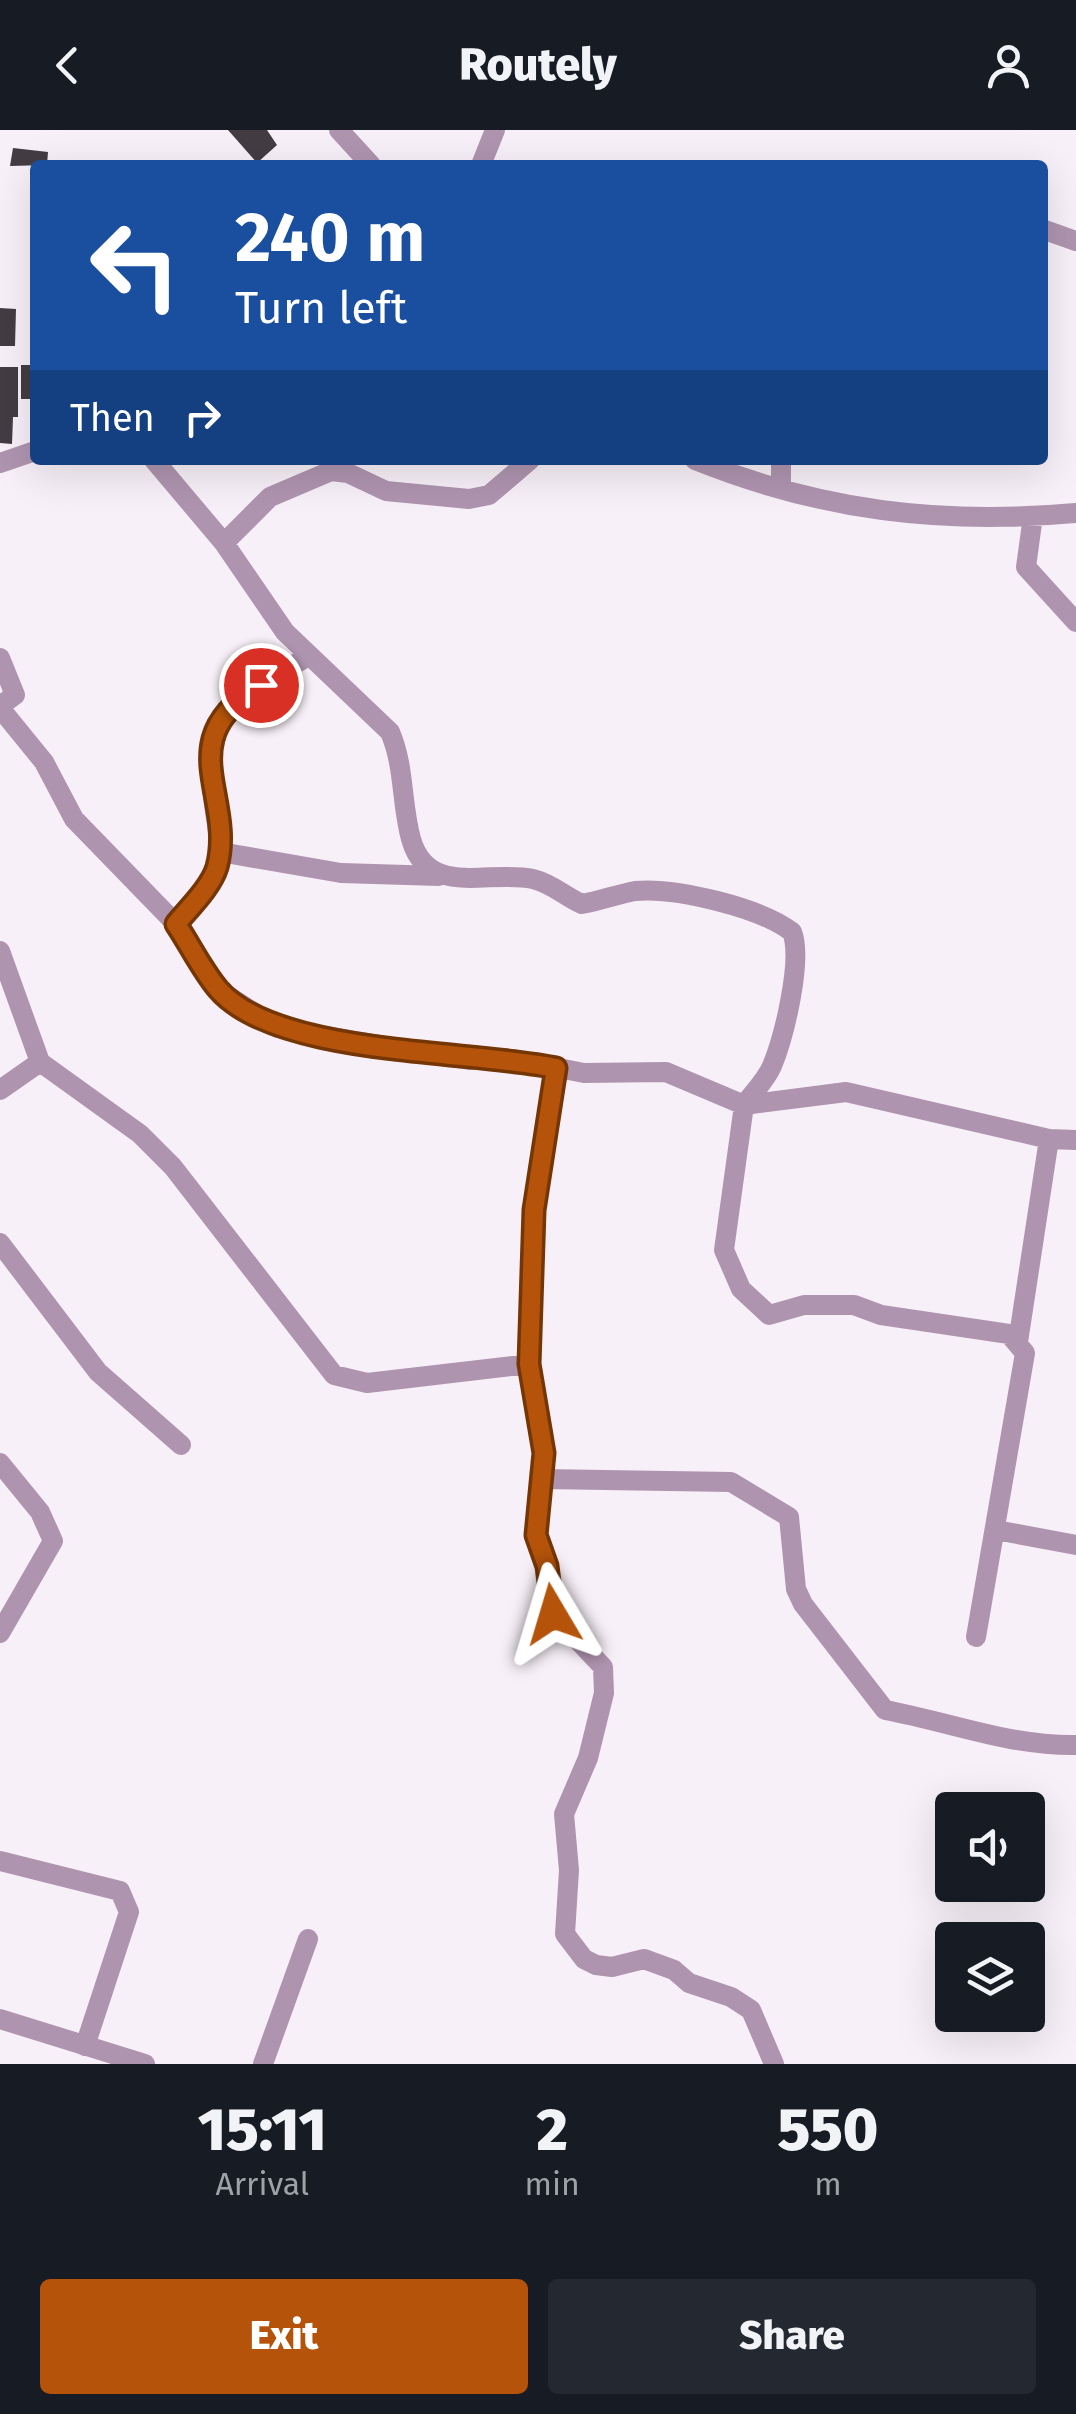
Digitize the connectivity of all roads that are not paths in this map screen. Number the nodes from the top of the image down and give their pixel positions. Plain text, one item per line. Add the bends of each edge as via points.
1 (339, 130) edge
2 (495, 130) edge
3 (366, 160) edge
4 (483, 160) edge
5 (1048, 231) edge
6 (1076, 240) edge
7 (30, 453) edge
8 (0, 462) edge
9 (158, 465) edge
10 (524, 465) edge
11 (710, 465) edge
12 (781, 465) edge
13 (781, 489) junction
14 (1076, 512) edge
15 (1033, 516) junction
16 (224, 544) junction
17 (1076, 622) edge
18 (307, 657) junction
19 (0, 658) edge
20 (0, 707) edge
21 (220, 852) junction
22 (439, 876) junction
23 (176, 924) junction
24 (0, 951) edge
25 (40, 1062) junction
26 (556, 1068) junction
27 (0, 1090) edge
28 (744, 1105) junction
29 (1050, 1139) junction
30 (1076, 1140) edge
31 (0, 1244) edge
32 (1018, 1342) junction
33 (529, 1364) junction
34 (181, 1445) dead end
35 (0, 1463) edge
36 (542, 1479) junction
37 (996, 1530) junction
38 (1076, 1545) edge
39 (0, 1633) edge
40 (976, 1637) dead end
41 (1076, 1746) edge
42 (0, 1861) edge
43 (308, 1939) dead end
44 (0, 2019) edge
45 (85, 2046) junction
46 (145, 2064) edge
47 (263, 2064) edge
48 (774, 2064) edge

1 - 3 street
2 - 4 street
5 - 6 street
7 - 8 street
9 - 16 street
10 - 16 street via 489,495 469,498 386,491 331,471 270,497
11 - 13 street
12 - 13 street
13 - 15 street via 909,516
14 - 15 street
15 - 17 street via 1026,568
16 - 18 street
18 - 21 street via 238,698 218,727 208,760
18 - 22 street via 390,732 412,842
19 - 20 street via 15,695
20 - 23 street via 44,762 74,818
21 - 22 street via 342,873
21 - 23 street via 216,872
22 - 28 street via 529,878 582,904 660,892 761,912 785,926 797,955 781,1038 771,1069
23 - 26 street via 218,990 278,1028
24 - 25 street
25 - 27 street
25 - 33 street via 140,1134 173,1167 334,1375 367,1382
26 - 28 street via 666,1072
26 - 33 street via 534,1210
28 - 29 street via 846,1092
28 - 32 street via 724,1250 734,1277 769,1315 804,1305 854,1305 880,1315 1010,1334
29 - 30 street
29 - 32 street
31 - 34 street via 98,1372
32 - 37 street via 1025,1353
33 - 36 street
35 - 39 street via 54,1541
36 - 41 street via 732,1482 789,1517 803,1604 886,1710 1004,1741
36 - 48 street via 534,1516 548,1598 562,1627 603,1667 604,1693 588,1758 564,1814 565,1934 596,1966 644,1959 731,1997 750,2010
37 - 38 street
37 - 40 street
42 - 45 street via 120,1891 128,1902
43 - 47 street
44 - 45 street
45 - 46 street

